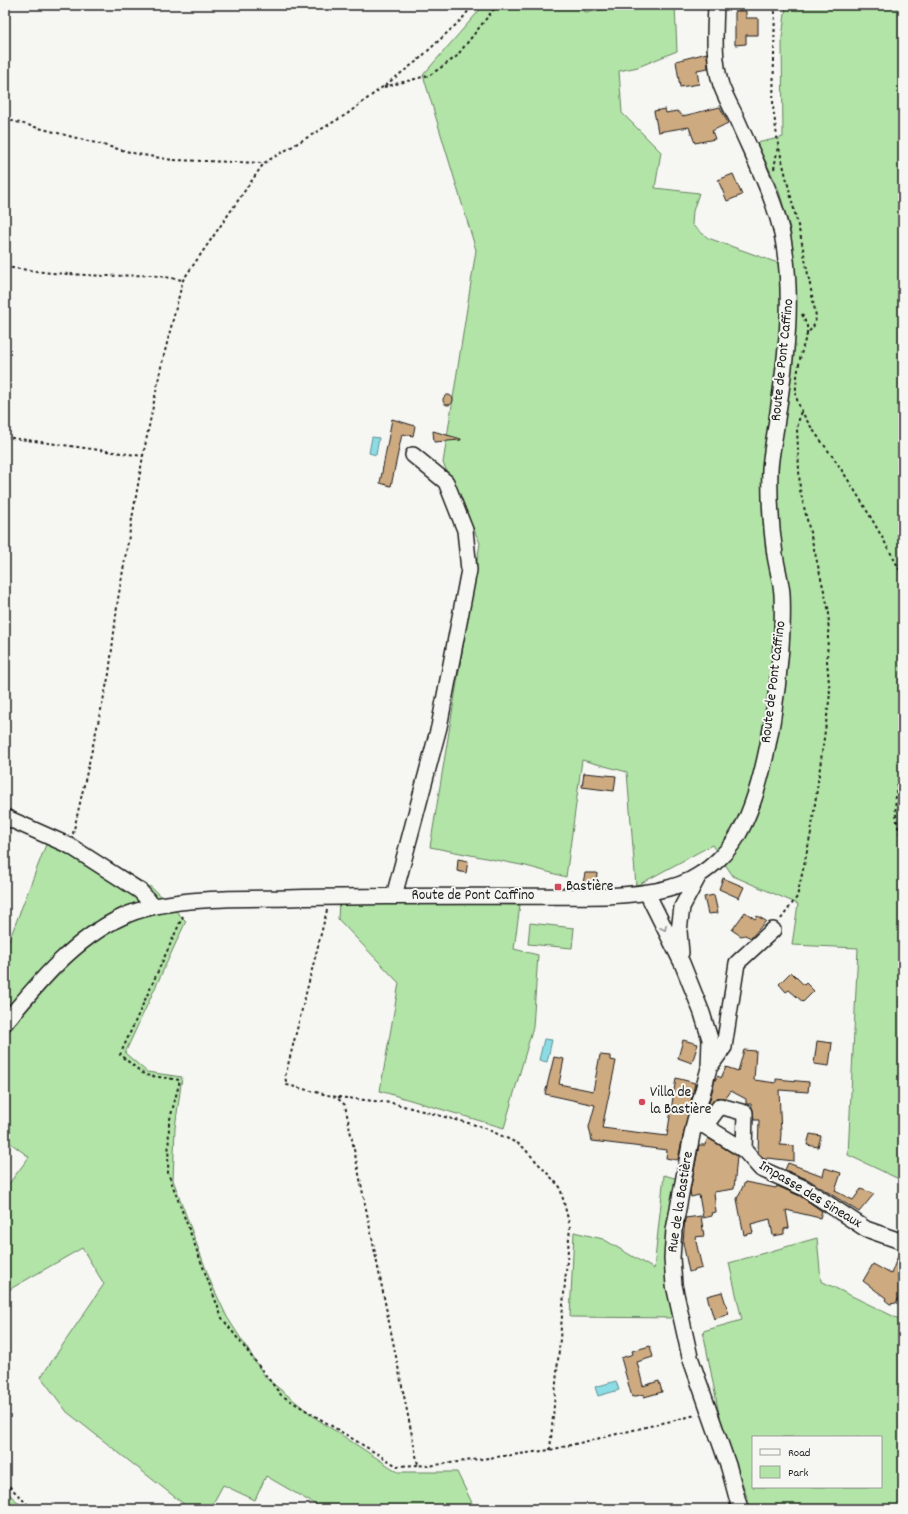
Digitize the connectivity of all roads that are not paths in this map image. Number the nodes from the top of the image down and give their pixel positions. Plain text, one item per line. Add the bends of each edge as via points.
1 (716, 5) edge
2 (412, 455) dead end
3 (5, 817) edge
4 (698, 876) junction
5 (664, 889) junction
6 (647, 892) junction
7 (394, 896) junction
8 (152, 907) junction
9 (682, 907) junction
10 (773, 930) road end
11 (682, 964) junction
12 (5, 1023) edge
13 (709, 1068) junction
14 (700, 1125) junction
15 (744, 1150) junction
16 (903, 1242) edge
17 (740, 1509) edge

1 - 4 street, Route de Pont Caffino via 716,56 721,85 769,192 777,216 787,266 789,323 770,468 772,531 782,593 779,655 770,733 756,790 735,840
2 - 7 street via 446,482 465,530 470,570 439,727
3 - 8 street via 70,846 140,891
4 - 5 street, Route de Pont Caffino
4 - 9 street
5 - 6 street, Route de Pont Caffino
5 - 9 street
6 - 7 street, Route de Pont Caffino via 607,896
6 -> 11 street
7 - 8 street, Route de Pont Caffino via 190,902
8 - 12 street, Route de Pont Caffino via 122,916 95,932 66,955
9 - 11 street via 679,931
10 - 13 street via 737,963 724,1047
11 - 13 street, Rue de la Bastière via 710,1039
13 - 14 street, Rue de la Bastière
14 - 15 street, Impasse des Sineaux
14 - 15 street via 720,1106 745,1113
14 - 17 street, Rue de la Bastière via 674,1230 674,1285 690,1357 729,1468
15 - 16 street, Impasse des Sineaux via 761,1169 804,1188 866,1229

